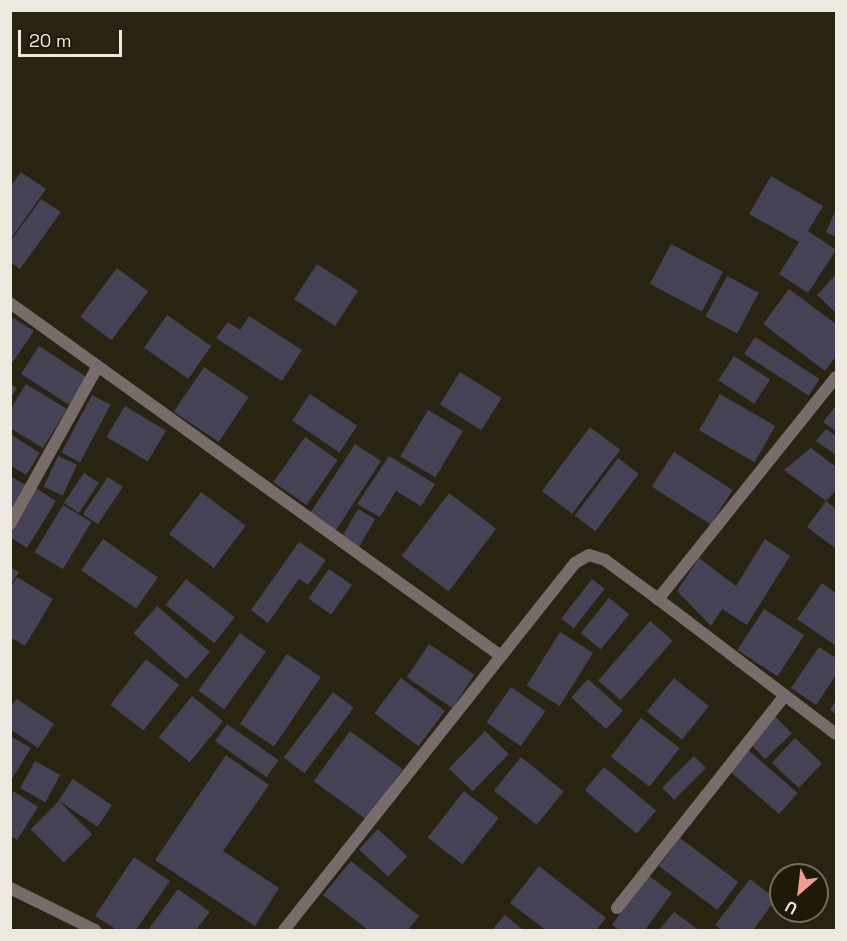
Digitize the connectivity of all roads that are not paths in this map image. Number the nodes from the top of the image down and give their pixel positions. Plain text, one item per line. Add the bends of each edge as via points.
1 (10, 303) edge
2 (97, 368) junction
3 (837, 376) edge
4 (10, 524) edge
5 (658, 599) junction
6 (501, 656) junction
7 (785, 694) junction
8 (837, 734) edge
9 (10, 888) edge
10 (618, 908) dead end
11 (95, 930) edge
12 (284, 930) edge

1 - 2 street
2 - 4 street
2 - 6 street
3 - 5 street
5 - 6 street via 605,560 589,555 575,563
5 - 7 street
6 - 12 street
7 - 8 street
7 - 10 street
9 - 11 street

